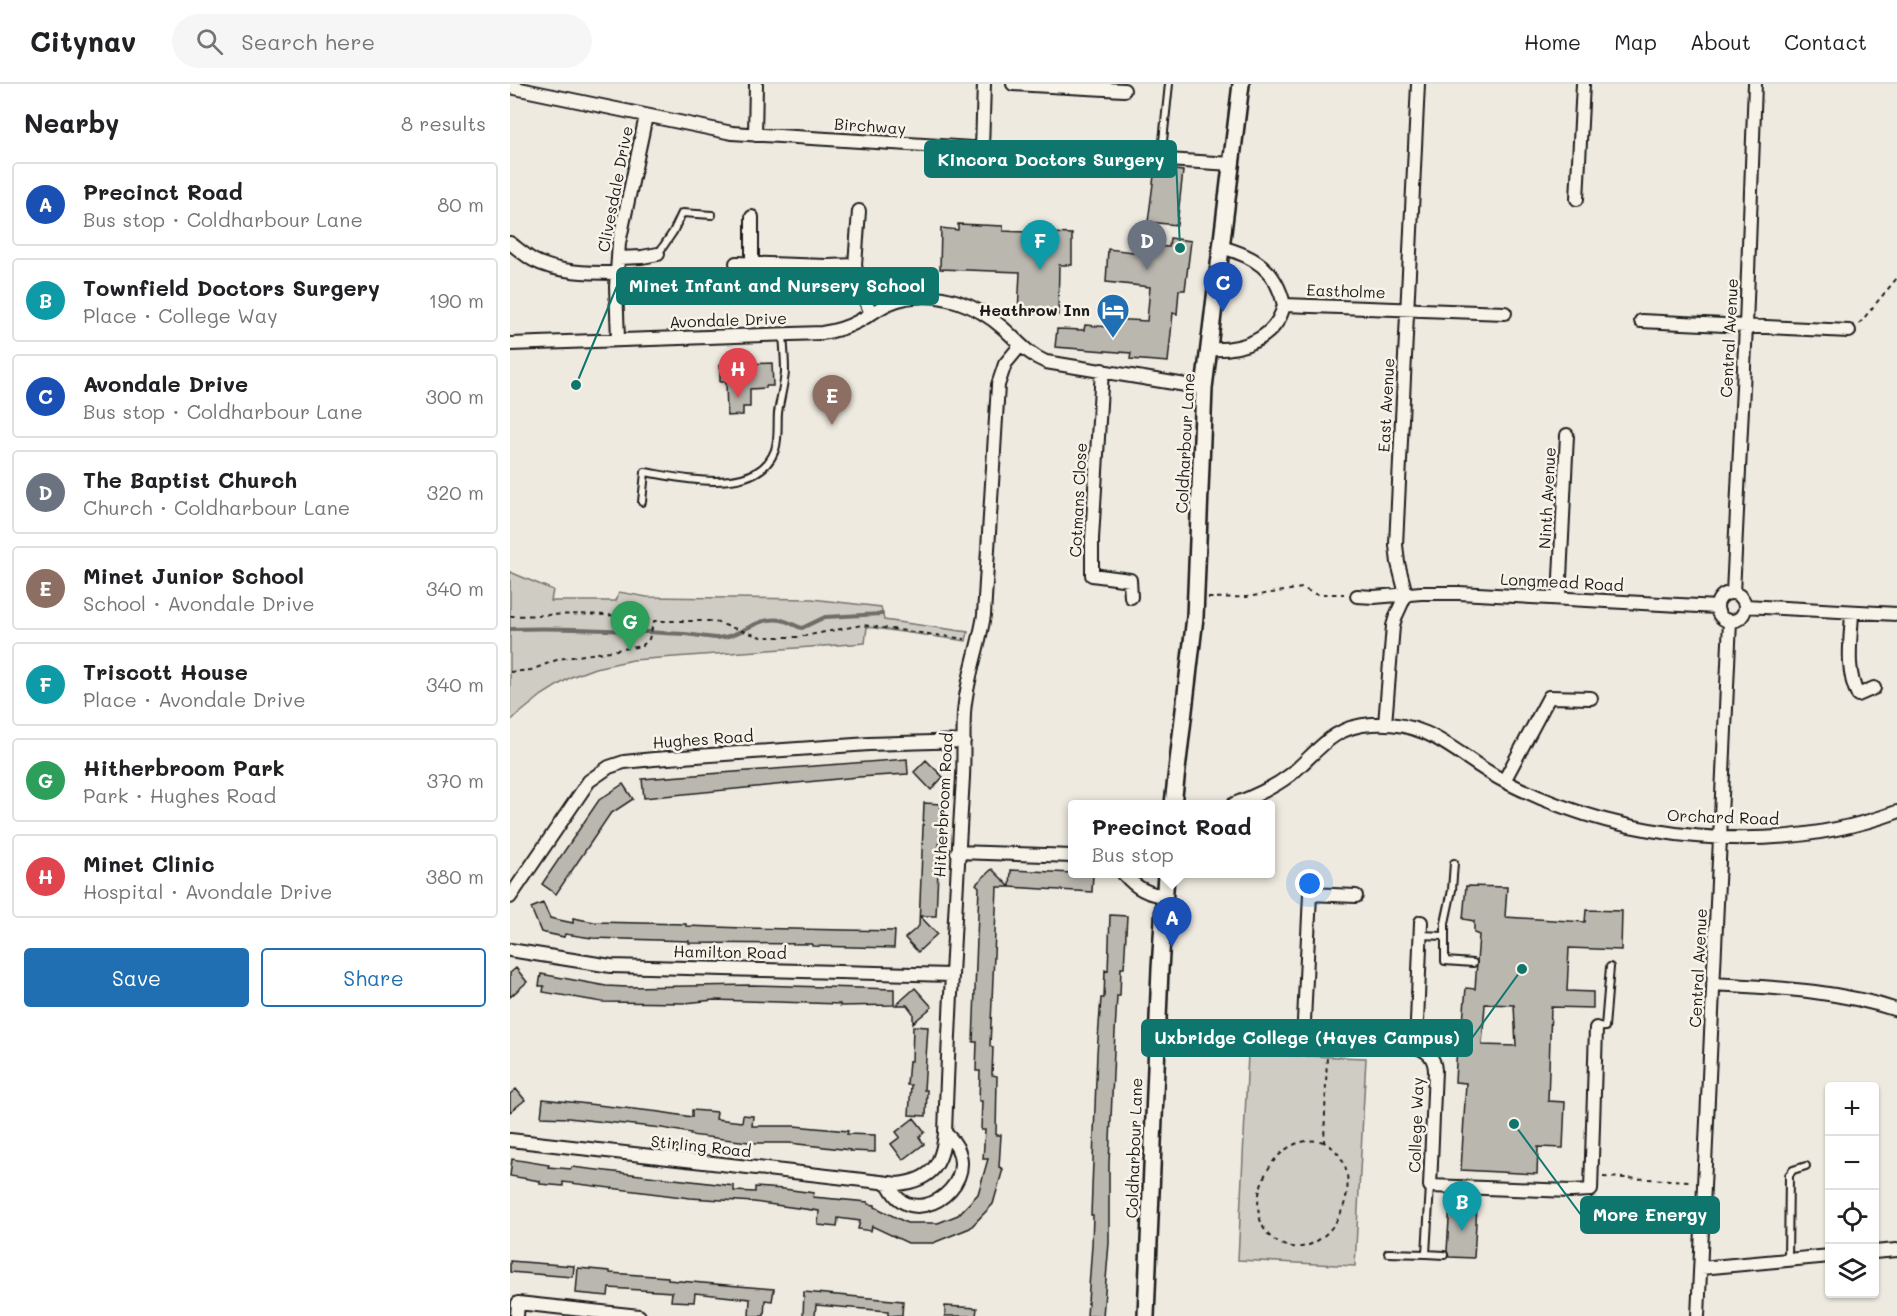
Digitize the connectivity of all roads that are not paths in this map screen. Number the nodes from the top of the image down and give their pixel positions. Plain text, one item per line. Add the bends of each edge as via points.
1 (756, 84) edge
2 (984, 84) edge
3 (1012, 84) edge
4 (1169, 84) edge
5 (1241, 84) edge
6 (1418, 84) edge
7 (1583, 84) edge
8 (1755, 84) edge
9 (510, 87) edge
10 (1124, 90) dead end
11 (646, 116) junction
12 (755, 135) junction
13 (981, 149) junction
14 (1161, 160) junction
15 (1232, 164) junction
16 (1577, 200) dead end
17 (859, 211) dead end
18 (712, 215) dead end
19 (752, 217) dead end
20 (510, 243) edge
21 (1221, 247) junction
22 (658, 254) joint
23 (618, 258) junction
24 (736, 263) dead end
25 (752, 264) junction
26 (855, 265) junction
27 (616, 273) junction
28 (1284, 305) junction
29 (1406, 310) junction
30 (872, 313) junction
31 (1505, 314) dead end
32 (1641, 321) dead end
33 (1746, 326) junction
34 (1849, 331) road end
35 (783, 334) junction
36 (618, 339) junction
37 (510, 344) edge
38 (1020, 346) junction
39 (1209, 349) junction
40 (1102, 370) junction
41 (1204, 388) junction
42 (1567, 435) dead end
43 (642, 502) dead end
44 (1733, 593) junction
45 (1406, 594) junction
46 (1357, 596) road end
47 (1131, 597) dead end
48 (1559, 598) junction
49 (1745, 606) junction
50 (1717, 607) junction
51 (1852, 612) junction
52 (1897, 614) edge
53 (1730, 621) junction
54 (1874, 688) dead end
55 (1591, 698) dead end
56 (1385, 724) junction
57 (964, 741) junction
58 (1504, 781) junction
59 (1173, 800) edge
60 (1242, 800) edge
61 (1897, 812) edge
62 (1720, 837) junction
63 (957, 852) junction
64 (1068, 856) edge
65 (1454, 862) dead end
66 (1128, 878) edge
67 (1166, 878) edge
68 (1164, 895) junction
69 (1356, 896) dead end
70 (510, 897) edge
71 (1421, 928) joint
72 (1444, 936) junction
73 (510, 950) edge
74 (1473, 963) dead end
75 (1610, 967) dead end
76 (951, 975) junction
77 (1713, 984) junction
78 (1897, 1010) edge
79 (1596, 1028) joint
80 (1157, 1037) junction
81 (1303, 1042) junction
82 (1416, 1047) junction
83 (945, 1133) junction
84 (510, 1140) edge
85 (1806, 1166) dead end
86 (888, 1184) junction
87 (1430, 1186) junction
88 (1897, 1250) edge
89 (1879, 1252) edge
90 (1388, 1253) dead end
91 (1426, 1254) junction
92 (1444, 1254) dead end
93 (1825, 1256) edge
94 (1788, 1260) junction
95 (1701, 1268) junction
96 (590, 1314) edge
97 (517, 1316) edge
98 (639, 1316) edge
99 (1146, 1316) edge
100 (1698, 1316) edge

1 - 12 street
2 - 13 street
3 - 10 street
4 - 14 lane
5 - 15 street, Coldharbour Lane
6 - 29 street, East Avenue
7 - 16 street
8 - 33 street, Central Avenue
9 - 11 street, Birchway
11 - 12 street, Birchway
11 - 23 street, Clivesdale Drive
12 - 13 street, Birchway
13 - 14 street, Birchway
14 - 15 street, Birchway
15 - 21 street, Coldharbour Lane
17 - 26 street
18 - 22 lane via 682,213
19 - 25 street
20 - 27 street via 532,260 550,267
21 - 28 street, Eastholme via 1243,253 1261,264 1276,284
21 - 39 street, Coldharbour Lane
22 - 23 street
23 - 27 street, Clivesdale Drive
24 - 25 street
25 - 26 street
26 - 30 street via 859,286
27 - 36 street, Clivesdale Drive
28 - 29 street, Eastholme
28 - 39 street, Eastholme via 1275,323 1260,339 1234,348
29 - 31 street, Eastholme
29 - 45 street, East Avenue via 1396,545
30 - 35 street, Avondale Drive via 840,330
30 - 38 street, Avondale Drive via 906,298 945,298 987,316
32 - 33 street
33 - 34 street
33 - 44 street, Central Avenue
35 - 36 street, Avondale Drive
35 - 43 lane via 785,373 778,435 767,464 734,480 694,481 645,472
36 - 37 street, Avondale Drive
38 - 40 street, Avondale Drive via 1054,365
38 - 57 street, Hitherbroom Road via 1005,364 998,385 984,615 966,696
39 - 41 street, Coldharbour Lane
40 - 41 street, Avondale Drive
40 - 47 street, Cotmans Close via 1092,575 1130,580
41 - 59 street, Coldharbour Lane via 1196,599
42 - 48 street, Ninth Avenue
44 - 49 street via 1743,599
44 - 50 street via 1722,596
45 - 46 street, Longmead Road
45 - 48 street, Longmead Road
45 - 56 street via 1393,626
48 - 50 street, Longmead Road
49 - 51 street
49 - 53 street via 1741,617
50 - 53 street via 1721,616
51 - 52 street
51 - 54 street via 1853,682 1858,695
53 - 62 street, Central Avenue
55 - 58 street via 1549,697
56 - 58 street, Orchard Road via 1409,727 1439,738
56 - 60 street, Orchard Road via 1362,725 1335,735 1279,783
57 - 63 street, Hitherbroom Road
57 - 70 street, Hughes Road via 677,757 609,767 580,791
58 - 62 street, Orchard Road via 1606,820
61 - 62 street, Orchard Road via 1823,832
62 - 77 street, Central Avenue
63 - 64 street
63 - 76 street, Hitherbroom Road
65 - 72 lane
66 - 68 street via 1143,890
67 - 68 street, Coldharbour Lane
68 - 80 street, Coldharbour Lane
69 - 81 street via 1310,894
71 - 72 lane
71 - 82 street
72 - 74 lane via 1444,962
73 - 76 street, Hamilton Road via 611,966
75 - 79 lane via 1605,1027
76 - 83 street, Hitherbroom Road
77 - 78 street via 1817,991
77 - 95 street, Central Avenue
79 - 87 street, College Way via 1591,1190
80 - 81 street
80 - 99 street, Coldharbour Lane
81 - 82 street
82 - 87 street, College Way via 1427,1052 1435,1064
83 - 86 street, Stirling Road via 941,1157 928,1174 911,1182
83 - 86 street via 958,1146 962,1164 946,1194 927,1204 910,1205 898,1199
84 - 86 street, Stirling Road
85 - 94 lane via 1790,1175
87 - 91 lane
88 - 89 street
90 - 91 lane
91 - 92 lane
93 - 94 street
94 - 95 street
95 - 100 street, Central Avenue
96 - 97 street via 518,1303
96 - 98 street

